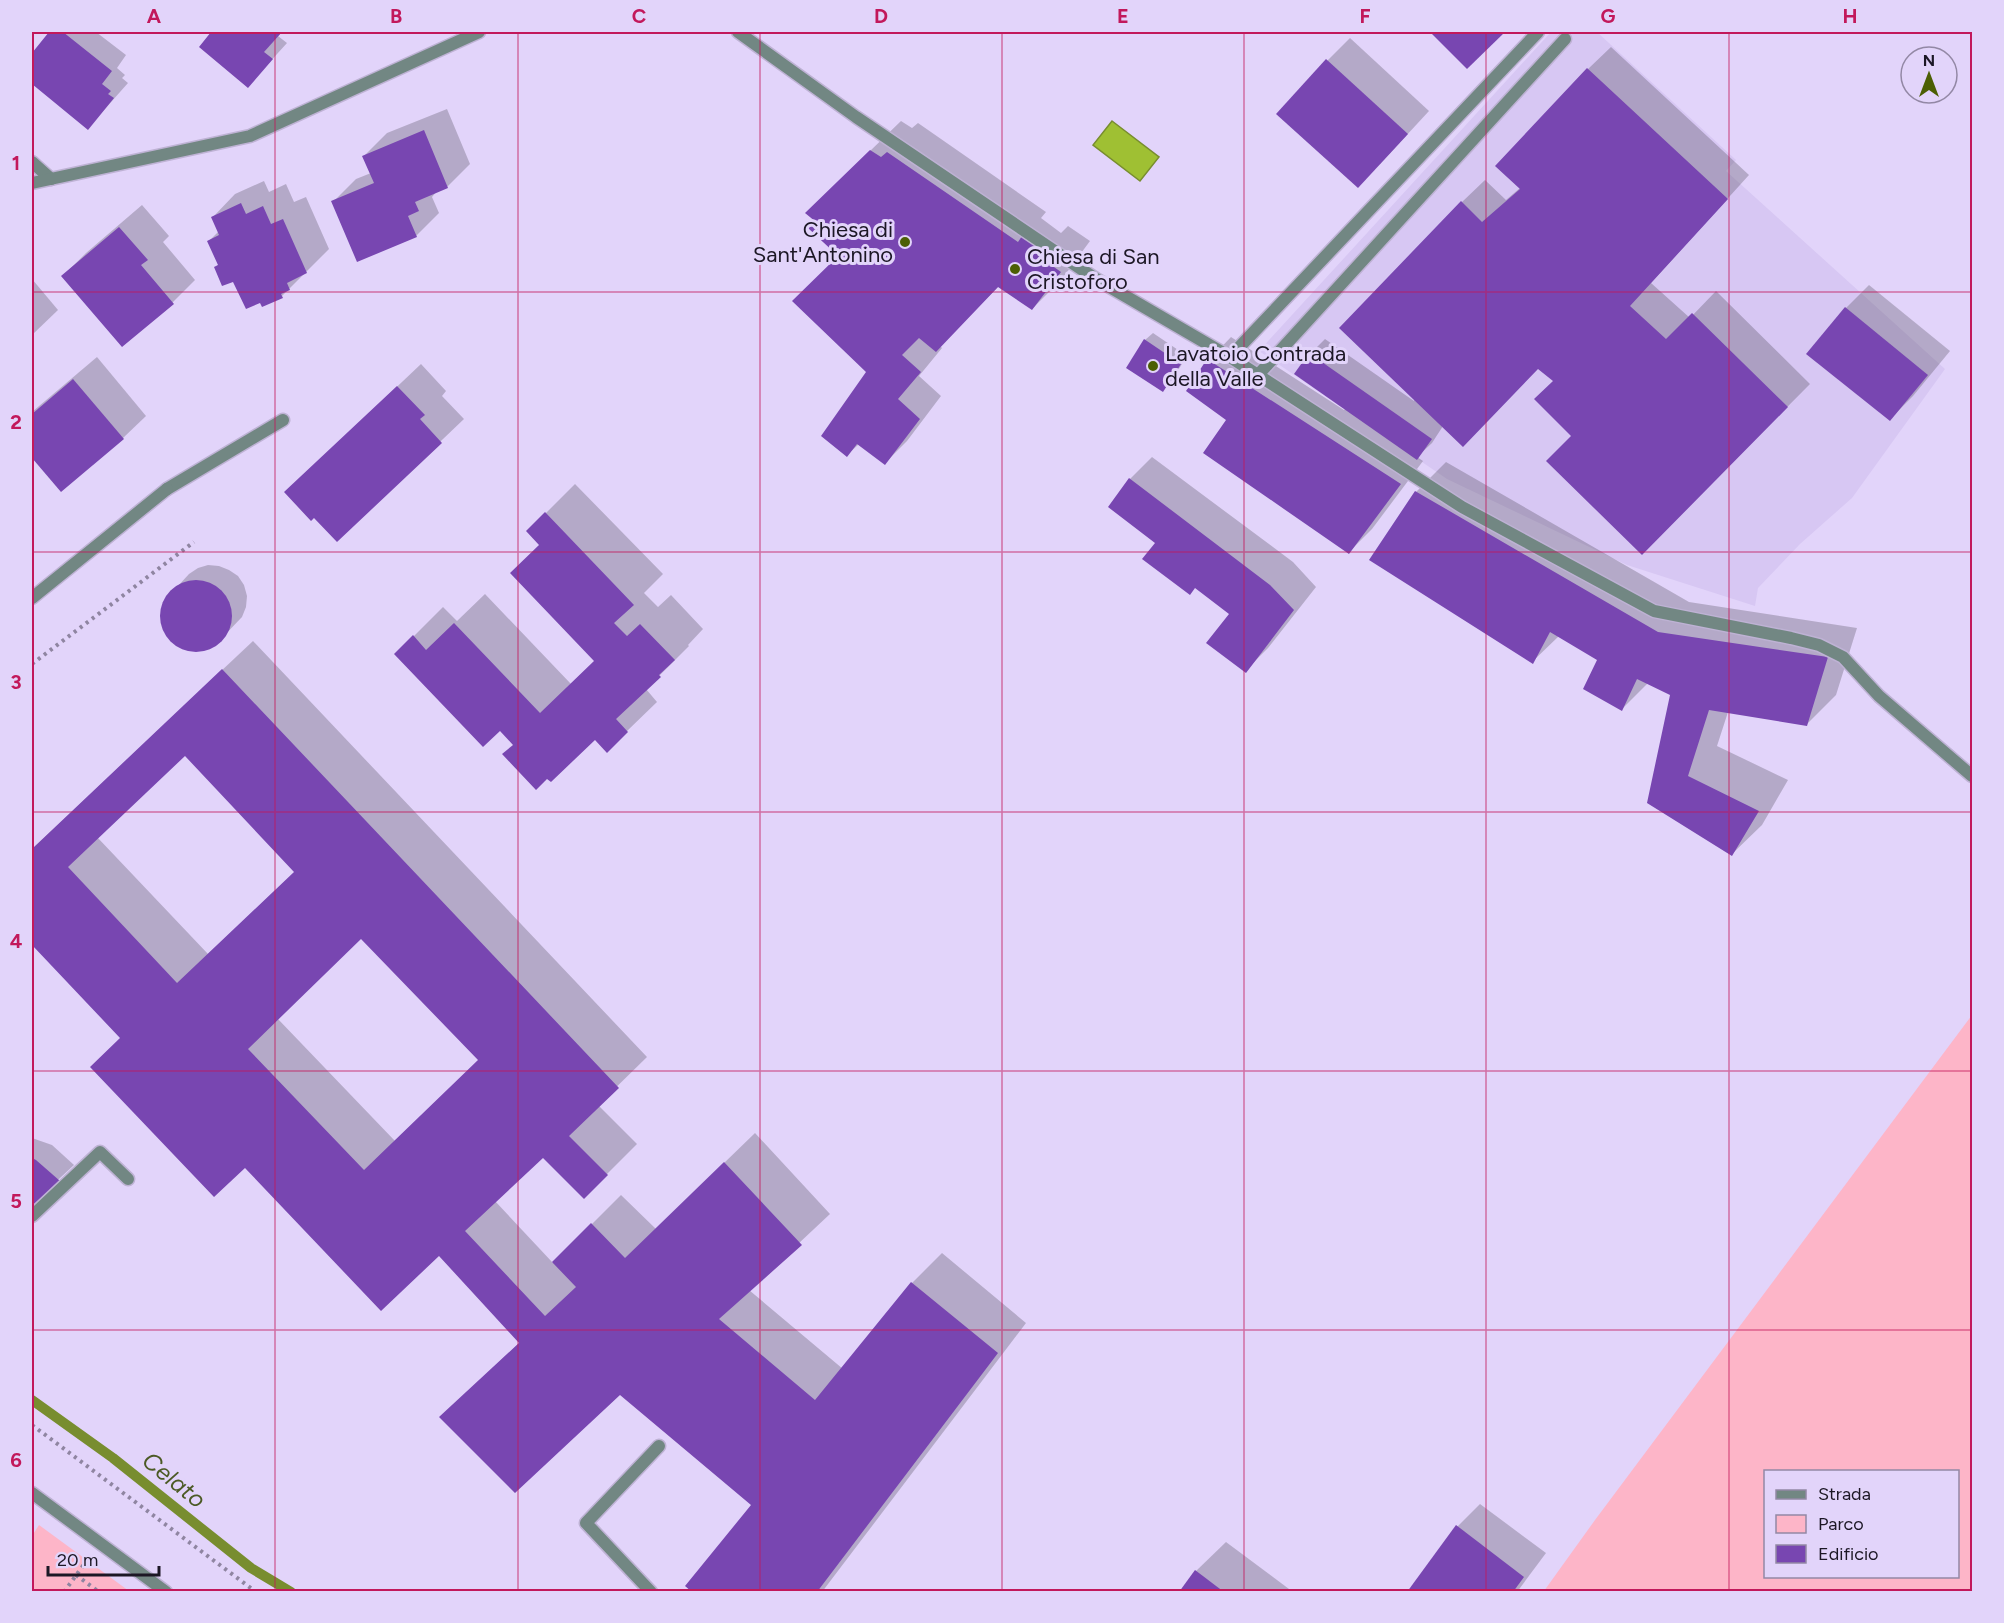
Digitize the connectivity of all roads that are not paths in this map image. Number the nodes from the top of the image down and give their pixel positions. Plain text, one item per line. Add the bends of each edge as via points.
1 (479, 32) edge
2 (738, 32) edge
3 (1538, 32) edge
4 (1565, 39) dead end
5 (32, 162) edge
6 (51, 179) junction
7 (32, 183) edge
8 (1230, 357) junction
9 (1258, 375) junction
10 (283, 420) dead end
11 (32, 598) edge
12 (1972, 776) edge
13 (128, 1179) dead end
14 (32, 1216) edge
15 (660, 1446) dead end
16 (32, 1493) edge
17 (166, 1592) edge
18 (651, 1592) edge

1 - 6 street via 250,136
2 - 8 street via 1096,279
3 - 8 street
4 - 9 street
5 - 6 street
6 - 7 street
8 - 9 street
9 - 12 street via 1462,507 1654,611 1791,638 1819,645 1843,657 1879,696
10 - 11 street via 167,489
13 - 14 street via 100,1152
15 - 18 street via 586,1523
16 - 17 street

